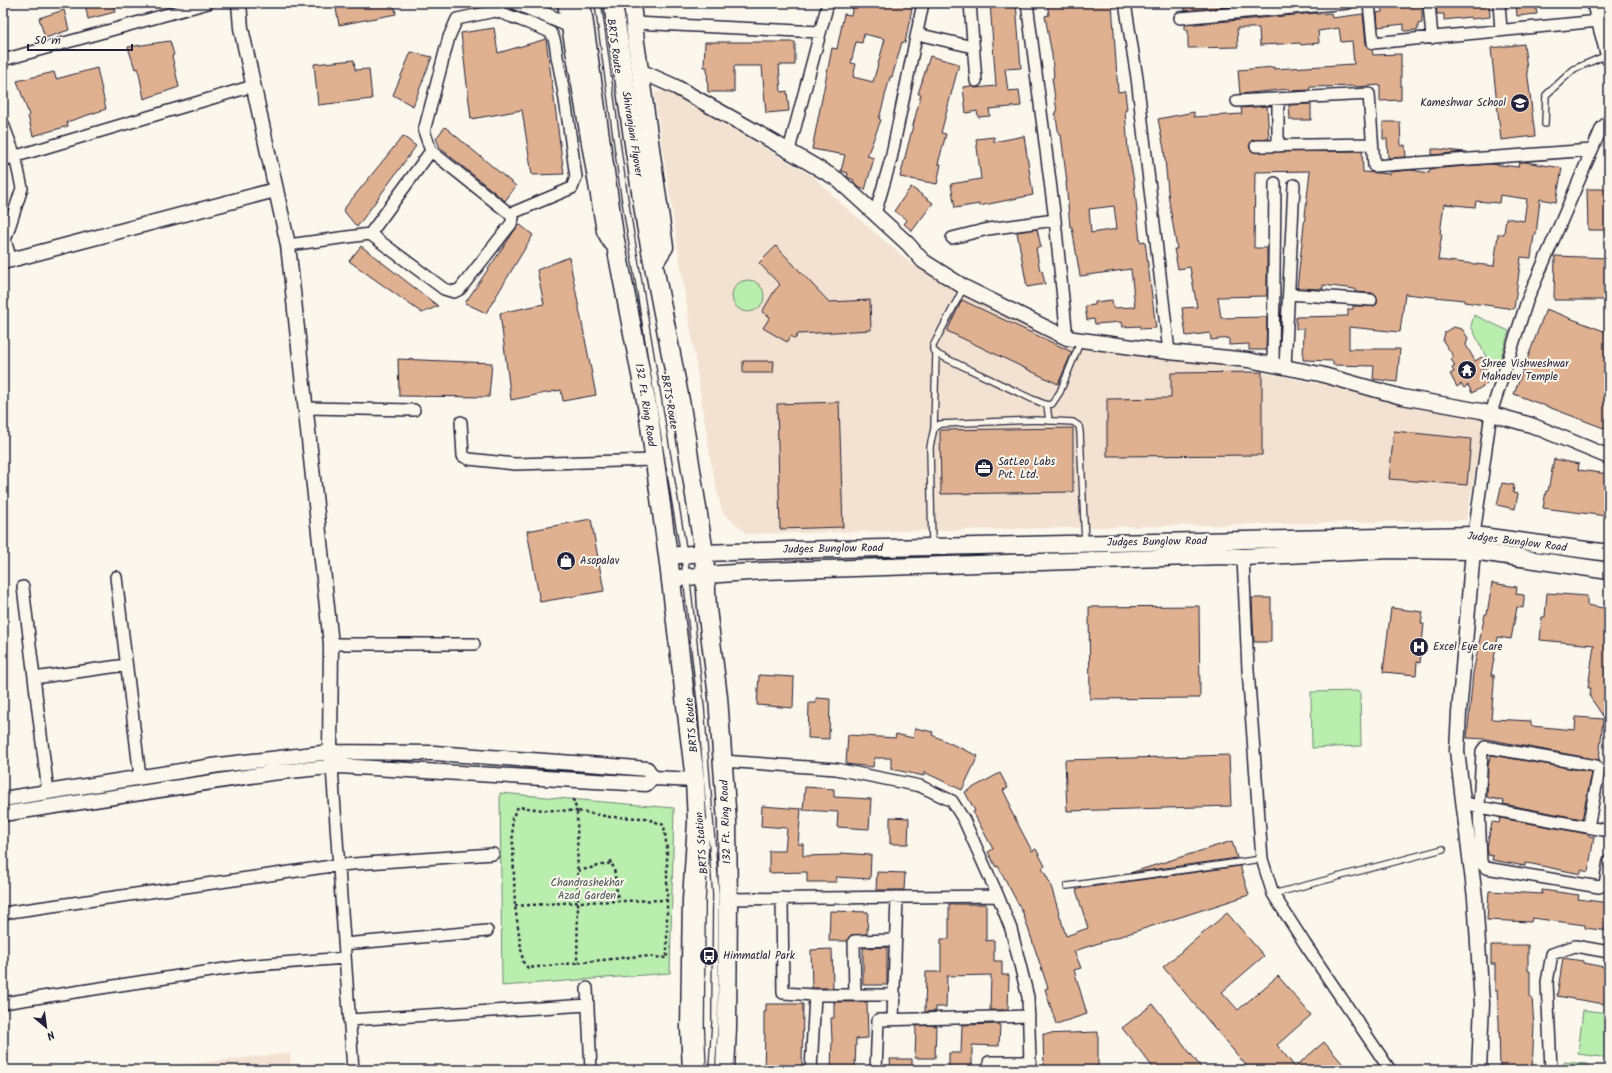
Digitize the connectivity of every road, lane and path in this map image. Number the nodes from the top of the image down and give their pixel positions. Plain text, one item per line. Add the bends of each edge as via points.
1 (208, 3) edge
2 (239, 3) edge
3 (518, 3) edge
4 (566, 3) edge
5 (581, 3) edge
6 (598, 3) edge
7 (613, 3) edge
8 (632, 3) edge
9 (828, 3) edge
10 (923, 3) edge
11 (970, 3) edge
12 (1027, 3) edge
13 (1125, 3) edge
14 (1348, 3) edge
15 (1369, 3) edge
16 (1429, 3) edge
17 (1499, 3) edge
18 (1603, 9) edge
19 (1180, 18) dead end
20 (634, 23) junction
21 (570, 25) junction
22 (1501, 30) junction
23 (820, 32) junction
24 (917, 34) junction
25 (1432, 38) junction
26 (974, 47) junction
27 (1608, 57) edge
28 (3, 60) edge
29 (640, 71) junction
30 (976, 81) dead end
31 (253, 86) junction
32 (1278, 99) junction
33 (1237, 102) dead end
34 (1609, 121) edge
35 (3, 124) edge
36 (1545, 124) dead end
37 (1372, 144) junction
38 (1256, 146) dead end
39 (1278, 146) junction
40 (789, 150) junction
41 (1592, 150) junction
42 (430, 152) junction
43 (15, 156) junction
44 (3, 160) edge
45 (1275, 183) dead end
46 (1294, 185) dead end
47 (275, 190) junction
48 (510, 214) junction
49 (876, 214) junction
50 (1055, 220) junction
51 (370, 234) junction
52 (952, 238) dead end
53 (4, 239) edge
54 (288, 245) junction
55 (618, 254) junction
56 (7, 261) edge
57 (653, 266) junction
58 (964, 287) junction
59 (1289, 294) junction
60 (1371, 300) dead end
61 (1074, 339) junction
62 (1169, 352) junction
63 (936, 353) junction
64 (1279, 366) junction
65 (1047, 405) junction
66 (305, 408) junction
67 (414, 410) dead end
68 (1491, 413) junction
69 (1049, 421) junction
70 (461, 422) dead end
71 (934, 428) junction
72 (1609, 457) edge
73 (654, 460) junction
74 (1474, 535) junction
75 (1085, 543) junction
76 (932, 547) junction
77 (1473, 551) junction
78 (704, 553) junction
79 (1609, 553) edge
80 (676, 556) junction
81 (1243, 557) junction
82 (1609, 571) edge
83 (706, 575) junction
84 (116, 577) dead end
85 (678, 578) junction
86 (23, 587) dead end
87 (331, 644) junction
88 (474, 644) dead end
89 (126, 665) junction
90 (34, 678) junction
91 (330, 752) junction
92 (723, 761) junction
93 (332, 767) junction
94 (140, 777) junction
95 (653, 778) junction
96 (695, 780) junction
97 (48, 792) junction
98 (3, 799) edge
99 (573, 799) dead end
100 (1464, 802) junction
101 (708, 805) junction
102 (1479, 807) junction
103 (577, 811) junction
104 (3, 814) edge
105 (1588, 827) junction
106 (1609, 831) edge
107 (1443, 849) dead end
108 (493, 854) dead end
109 (611, 857) dead end
110 (1262, 859) junction
111 (1609, 861) edge
112 (611, 862) junction
113 (339, 865) junction
114 (578, 871) junction
115 (1067, 886) dead end
116 (1273, 894) junction
117 (998, 896) junction
118 (897, 897) junction
119 (782, 898) junction
120 (728, 899) junction
121 (666, 900) junction
122 (618, 901) junction
123 (578, 902) junction
124 (515, 906) junction
125 (3, 913) edge
126 (486, 931) dead end
127 (896, 940) junction
128 (344, 944) junction
129 (1609, 952) edge
130 (345, 958) junction
131 (577, 964) junction
132 (587, 988) dead end
133 (815, 995) junction
134 (855, 995) junction
135 (895, 995) junction
136 (3, 1003) edge
137 (588, 1005) junction
138 (1029, 1016) junction
139 (893, 1019) junction
140 (349, 1020) junction
141 (989, 1062) dead end
142 (353, 1070) edge
143 (591, 1070) edge
144 (692, 1070) edge
145 (703, 1070) edge
146 (712, 1070) edge
147 (725, 1070) edge
148 (811, 1070) edge
149 (876, 1070) edge
150 (1390, 1070) edge
151 (1479, 1070) edge
152 (1551, 1070) edge

1 - 28 street
2 - 31 street via 241,28
3 - 21 street
4 - 21 main road
5 - 55 main road
6 - 80 lane, BRTS Route
7 - 57 main road, Shivranjani Flyover
8 - 20 main road
9 - 23 street
10 - 24 street
11 - 26 street
12 - 50 street
13 - 62 street via 1138,86
14 - 19 street
15 - 25 street via 1373,43
16 - 25 street
17 - 22 street
18 - 22 street
18 - 27 street
20 - 23 street
20 - 29 main road
21 - 55 main road via 605,231
22 - 25 street
23 - 40 street
24 - 26 street
24 - 49 street via 891,159
26 - 30 street
27 - 36 lane via 1574,69 1546,95
29 - 40 street via 676,86
29 - 57 main road via 665,247
31 - 43 street
31 - 47 street
32 - 33 street
32 - 37 street via 1369,94
32 - 39 street
34 - 41 street via 1602,127
35 - 43 street
37 - 39 street
37 - 41 street via 1374,166
38 - 39 street
40 - 49 street via 836,179
41 - 68 street via 1527,301
42 - 48 street
42 - 48 street via 424,131 449,37 457,20 495,11 548,30 553,37 562,79 575,182 572,188
42 - 51 street
43 - 44 street
43 - 53 street via 22,188
45 - 64 street
46 - 59 street
47 - 54 street
47 - 56 street
48 - 51 street via 513,218 511,224 460,289 454,292 444,289
49 - 58 street via 923,261
50 - 52 street via 988,229
50 - 61 street
51 - 54 street
53 - 56 street
54 - 66 street
55 - 73 main road, 132 Ft. Ring Road via 648,411
57 - 78 main road via 681,406
58 - 61 street
58 - 63 lane via 933,346
59 - 60 street
59 - 64 street
61 - 62 street
61 - 65 lane via 1060,392 1052,404
62 - 64 street via 1248,360
63 - 65 lane
63 - 71 lane
64 - 68 street via 1320,374 1402,397
65 - 69 lane
66 - 67 street
66 - 87 street
68 - 72 street via 1531,425
68 - 74 street
69 - 71 lane via 940,424
69 - 75 lane via 1073,422 1079,426
70 - 73 street via 463,456 469,459 515,464
71 - 76 lane via 930,447
73 - 80 main road, 132 Ft. Ring Road
74 - 75 main road, Judges Bunglow Road
74 - 79 main road, Judges Bunglow Road
75 - 76 main road, Judges Bunglow Road
76 - 78 main road, Judges Bunglow Road
77 - 81 main road, Judges Bunglow Road via 1390,550
77 - 82 main road, Judges Bunglow Road
77 - 100 street via 1457,751
78 - 80 main road, Judges Bunglow Road
78 - 83 main road, 132 Ft. Ring Road
80 - 85 main road, 132 Ft. Ring Road
81 - 83 main road, Judges Bunglow Road
81 - 110 street via 1248,670
83 - 85 main road, Judges Bunglow Road
83 - 92 main road, 132 Ft. Ring Road via 707,609
84 - 89 street
85 - 96 main road
85 - 101 lane, BRTS Route via 701,708
86 - 90 street
87 - 88 street
87 - 91 street
89 - 90 street
89 - 94 street
90 - 97 street
91 - 93 street
91 - 94 street
91 - 95 street via 434,753 602,765 647,770
92 - 117 street via 836,769 920,786 952,802 964,820
92 - 120 main road, 132 Ft. Ring Road
93 - 95 street via 646,784
93 - 104 street via 271,773
93 - 113 street
94 - 97 street
95 - 96 street
96 - 144 main road via 697,822 692,915
97 - 98 street
99 - 103 path
100 - 102 street
100 - 151 street via 1475,898 1482,1004
101 - 145 lane, BRTS Station via 702,900
101 - 146 lane, BRTS Station via 716,894
102 - 105 street
102 - 105 street via 1482,751 1485,747 1596,766 1599,771
102 - 111 street via 1481,863 1486,868 1599,887 1605,884
103 - 114 path
103 - 121 path via 610,817 644,818 664,825 667,850
103 - 124 path via 518,807 512,818
105 - 106 street
107 - 116 lane
108 - 113 street
109 - 112 path
110 - 115 lane
110 - 116 street
112 - 114 path
112 - 122 path
113 - 125 street
113 - 128 street
114 - 123 path
116 - 150 street
117 - 118 street
117 - 138 street via 1011,929 1028,997
118 - 119 street
118 - 127 street
119 - 120 street
119 - 133 street via 783,993
120 - 147 main road, 132 Ft. Ring Road
121 - 122 path
121 - 131 path via 667,958 640,956
122 - 123 path
123 - 124 path
123 - 131 path
124 - 131 path via 523,962 528,968
126 - 128 street
127 - 134 street via 854,941
127 - 135 street
128 - 130 street
129 - 152 street via 1575,946 1552,954 1547,982
130 - 136 street via 244,966
130 - 140 street
132 - 137 street
133 - 134 street
133 - 148 street
134 - 135 street
135 - 139 street
137 - 140 street
137 - 143 street
138 - 139 street
138 - 141 street via 1030,1062
139 - 149 street via 878,1020
140 - 142 street

